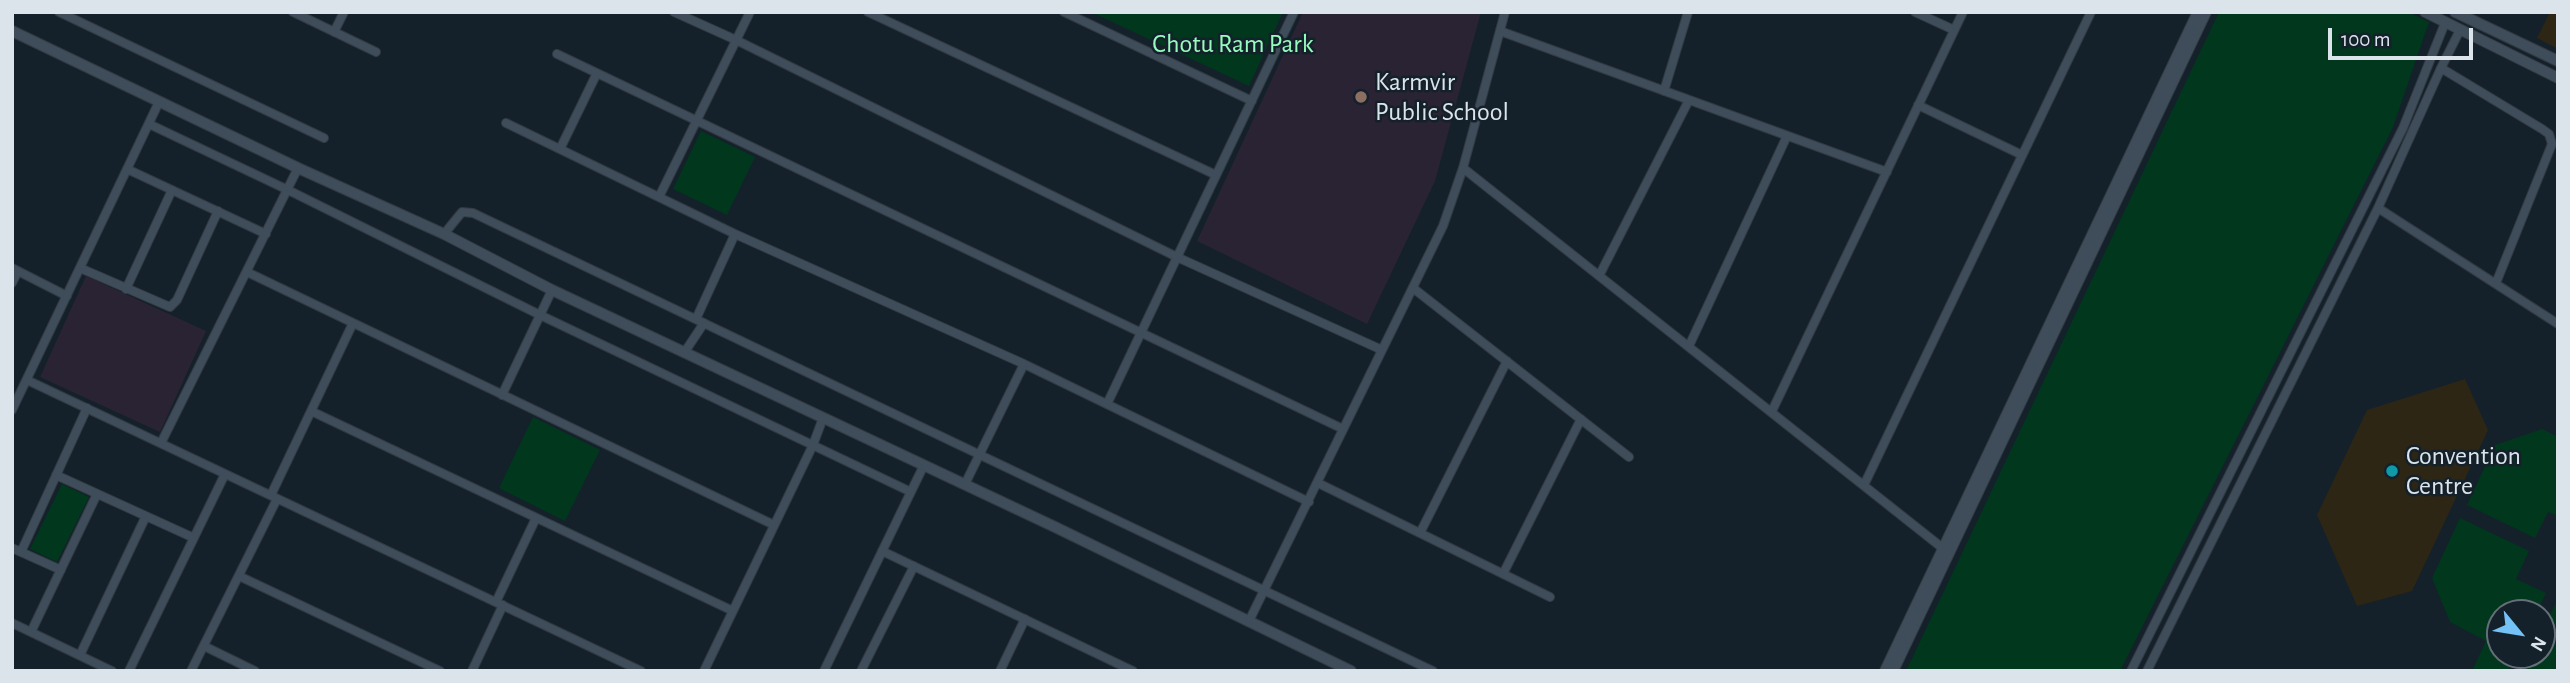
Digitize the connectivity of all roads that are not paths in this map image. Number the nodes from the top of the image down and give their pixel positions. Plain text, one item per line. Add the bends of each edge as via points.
1 (59, 12) edge
2 (293, 12) edge
3 (344, 12) edge
4 (674, 12) edge
5 (750, 12) edge
6 (869, 12) edge
7 (1064, 12) edge
8 (1294, 12) edge
9 (1504, 12) edge
10 (1688, 12) edge
11 (1915, 12) edge
12 (1963, 12) edge
13 (2091, 12) edge
14 (2197, 12) edge
15 (2206, 12) edge
16 (2425, 12) edge
17 (2455, 12) edge
18 (2445, 23) junction
19 (12, 30) edge
20 (1954, 30) junction
21 (2460, 30) junction
22 (1500, 31) junction
23 (334, 32) junction
24 (736, 40) junction
25 (376, 52) dead end
26 (557, 54) dead end
27 (2558, 61) edge
28 (2441, 68) junction
29 (597, 73) junction
30 (2558, 78) edge
31 (1664, 91) junction
32 (1689, 100) junction
33 (1252, 101) junction
34 (159, 102) junction
35 (1918, 106) junction
36 (697, 120) junction
37 (506, 123) dead end
38 (149, 124) junction
39 (1787, 135) junction
40 (324, 138) dead end
41 (560, 149) junction
42 (2022, 155) junction
43 (298, 168) junction
44 (1463, 168) junction
45 (127, 169) junction
46 (1887, 172) junction
47 (1216, 175) junction
48 (172, 190) junction
49 (288, 190) junction
50 (659, 197) junction
51 (2378, 208) junction
52 (218, 211) junction
53 (266, 234) junction
54 (444, 234) junction
55 (735, 234) junction
56 (1179, 258) junction
57 (80, 268) junction
58 (15, 270) edge
59 (247, 272) junction
60 (1599, 276) junction
61 (12, 283) edge
62 (2496, 283) junction
63 (1413, 288) junction
64 (126, 289) junction
65 (552, 290) junction
66 (67, 296) junction
67 (540, 315) junction
68 (700, 321) junction
69 (353, 323) junction
70 (2558, 324) edge
71 (1141, 332) junction
72 (1689, 346) junction
73 (1382, 350) junction
74 (684, 353) junction
75 (1507, 361) junction
76 (1024, 364) junction
77 (27, 380) junction
78 (502, 394) junction
79 (1107, 404) junction
80 (87, 408) junction
81 (12, 410) edge
82 (310, 411) junction
83 (1772, 411) junction
84 (823, 418) junction
85 (1581, 419) junction
86 (1343, 429) junction
87 (161, 443) junction
88 (813, 444) junction
89 (980, 454) junction
90 (1629, 457) dead end
91 (924, 465) junction
92 (225, 474) junction
93 (56, 475) junction
94 (1318, 483) junction
95 (965, 484) junction
96 (1864, 485) junction
97 (911, 492) junction
98 (97, 494) junction
99 (274, 497) junction
100 (1309, 502) junction
101 (146, 516) junction
102 (536, 518) junction
103 (774, 525) junction
104 (1420, 533) junction
105 (194, 538) junction
106 (12, 548) edge
107 (882, 551) junction
108 (21, 552) junction
109 (1947, 552) junction
110 (914, 566) junction
111 (61, 570) junction
112 (1503, 574) junction
113 (239, 576) junction
114 (1264, 590) junction
115 (1550, 597) dead end
116 (499, 604) junction
117 (733, 611) junction
118 (1025, 620) junction
119 (1250, 621) junction
120 (12, 622) edge
121 (31, 632) junction
122 (204, 646) junction
123 (80, 655) junction
124 (112, 671) edge
125 (129, 671) edge
126 (191, 671) edge
127 (255, 671) edge
128 (440, 671) edge
129 (472, 671) edge
130 (641, 671) edge
131 (704, 671) edge
132 (824, 671) edge
133 (861, 671) edge
134 (1000, 671) edge
135 (1133, 671) edge
136 (1351, 671) edge
137 (1433, 671) edge
138 (1885, 671) edge
139 (1893, 671) edge
140 (2131, 671) edge
141 (2147, 671) edge

1 - 40 street
2 - 23 street
3 - 23 street
4 - 24 street
5 - 24 street
6 - 47 street
7 - 33 street
8 - 33 street
9 - 22 street
10 - 31 street
11 - 20 street
12 - 20 street
13 - 42 street
14 - 109 street
15 - 109 street
16 - 18 street
17 - 27 street
18 - 21 street
18 - 140 street via 2403,128
19 - 34 street
20 - 35 street
21 - 28 street
21 - 30 street
22 - 31 street
22 - 44 street
23 - 25 street
24 - 36 street
24 - 56 street
26 - 29 street
28 - 51 street
28 - 62 street via 2542,129 2552,144
29 - 36 street
29 - 41 street
31 - 32 street
32 - 39 street
32 - 60 street
33 - 47 street
34 - 38 street
34 - 43 street
35 - 42 street
35 - 46 street
36 - 50 street
36 - 71 street
37 - 41 street
38 - 45 street
38 - 49 street
39 - 46 street
39 - 72 street
41 - 50 street
42 - 96 street
43 - 49 street
43 - 54 street
44 - 60 street
44 - 63 street via 1443,226
45 - 48 street
45 - 57 street
46 - 83 street
47 - 56 street
48 - 52 street
48 - 64 street
49 - 53 street
49 - 67 street
50 - 55 street
51 - 62 street
51 - 141 street
52 - 53 street
52 - 64 street via 173,305 166,307
53 - 59 street
54 - 65 street
54 - 68 street via 462,212 473,214
55 - 68 street
55 - 76 street
56 - 71 street
56 - 73 street
57 - 64 street
57 - 66 street
58 - 61 street
58 - 66 street
59 - 69 street
59 - 87 street
60 - 72 street
62 - 70 street
63 - 73 street
63 - 75 street
65 - 67 street
65 - 74 street
66 - 77 street
67 - 78 street
67 - 88 street
68 - 74 street
68 - 89 street
69 - 78 street
69 - 82 street
71 - 79 street
71 - 86 street
72 - 83 street
73 - 86 street
74 - 84 street
75 - 85 street
75 - 104 street
76 - 79 street
76 - 89 street
77 - 80 street
77 - 81 street
78 - 103 street
79 - 100 street
80 - 87 street
80 - 93 street
82 - 99 street
82 - 102 street
83 - 96 street
84 - 88 street
84 - 91 street
85 - 90 street
85 - 112 street
86 - 94 street
87 - 92 street
88 - 97 street
88 - 103 street
89 - 95 street
89 - 114 street
91 - 95 street
91 - 97 street
92 - 99 street
92 - 105 street
93 - 98 street
93 - 108 street
94 - 100 street
94 - 104 street
95 - 119 street
96 - 109 street
97 - 107 street
98 - 101 street
98 - 111 street
99 - 113 street
99 - 116 street
100 - 114 street
101 - 105 street
101 - 123 street
102 - 116 street
102 - 117 street
103 - 117 street
104 - 112 street
105 - 125 street
106 - 108 street
107 - 110 street
107 - 132 street
108 - 111 street
109 - 138 street
109 - 139 street
110 - 118 street
110 - 133 street
111 - 121 street
112 - 115 street
113 - 122 street
113 - 128 street
114 - 119 street
114 - 137 street
116 - 129 street
116 - 130 street
117 - 131 street
118 - 134 street
118 - 135 street
119 - 136 street
120 - 121 street
121 - 123 street
122 - 126 street
122 - 127 street
123 - 124 street

